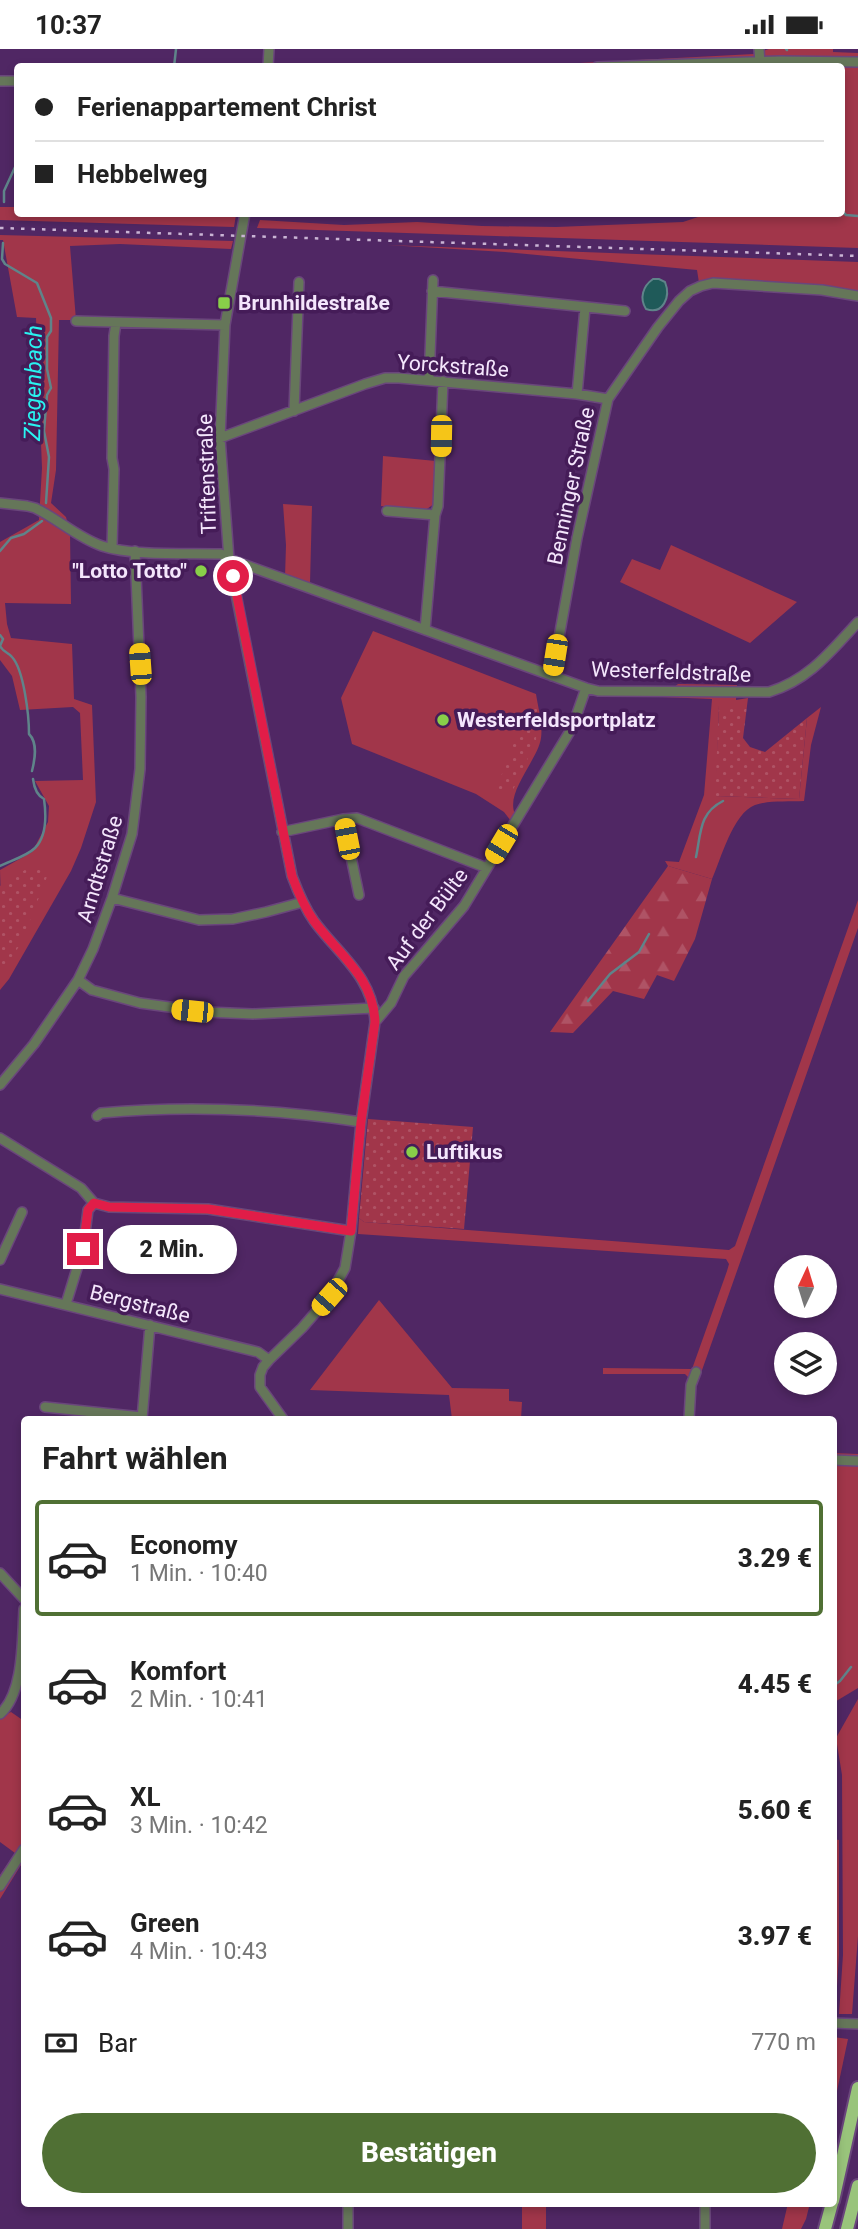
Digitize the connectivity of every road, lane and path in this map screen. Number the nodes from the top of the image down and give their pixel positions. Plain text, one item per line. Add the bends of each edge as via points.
1 (758, 49) edge
2 (760, 62) junction
3 (858, 62) edge
4 (727, 63) edge
5 (244, 217) edge
6 (433, 280) dead end
7 (299, 282) dead end
8 (432, 291) junction
9 (858, 296) edge
10 (585, 308) junction
11 (625, 311) dead end
12 (75, 321) dead end
13 (116, 323) junction
14 (225, 325) junction
15 (429, 380) junction
16 (443, 381) junction
17 (577, 394) junction
18 (608, 399) junction
19 (293, 411) junction
20 (220, 438) junction
21 (0, 503) edge
22 (387, 511) dead end
23 (435, 515) junction
24 (112, 548) junction
25 (135, 551) junction
26 (229, 559) junction
27 (857, 625) edge
28 (425, 630) junction
29 (552, 676) junction
30 (586, 688) junction
31 (343, 819) junction
32 (282, 832) junction
33 (487, 868) junction
34 (359, 895) dead end
35 (112, 898) junction
36 (303, 902) junction
37 (78, 980) junction
38 (374, 1008) junction
39 (375, 1022) junction
40 (0, 1085) edge
41 (97, 1116) dead end
42 (361, 1122) junction
43 (0, 1138) edge
44 (94, 1203) junction
45 (22, 1212) dead end
46 (351, 1231) junction
47 (0, 1260) edge
48 (0, 1289) edge
49 (66, 1304) junction
50 (150, 1325) junction
51 (269, 1360) junction
52 (696, 1372) dead end
53 (45, 1407) dead end
54 (124, 1416) edge
55 (142, 1416) edge
56 (278, 1416) edge
57 (689, 1416) edge
58 (837, 1460) edge
59 (858, 1461) edge
60 (0, 1573) edge
61 (21, 1596) edge
62 (21, 1652) edge
63 (0, 1714) edge
64 (21, 1854) edge
65 (0, 1886) edge
66 (837, 2023) edge
67 (858, 2024) edge
68 (858, 2088) edge
69 (837, 2184) edge
70 (858, 2186) edge
71 (348, 2207) edge
72 (705, 2207) edge
73 (832, 2207) edge
74 (348, 2229) edge
75 (705, 2229) edge
76 (825, 2229) edge
77 (846, 2229) edge

1 - 2 street
2 - 3 street
2 - 4 street
5 - 14 street, Triftenstraße
6 - 8 street
7 - 19 street
8 - 10 street
8 - 15 street
9 - 18 street, Benninger Straße via 737,284 701,285 679,301
10 - 11 street
10 - 17 street
12 - 13 street
13 - 14 street
13 - 24 street
14 - 20 street, Triftenstraße
15 - 16 street, Yorckstraße
15 - 19 street, Yorckstraße via 385,378
16 - 17 street, Yorckstraße
16 - 23 street
17 - 18 street, Yorckstraße
18 - 29 street, Benninger Straße
19 - 20 street, Yorckstraße
20 - 26 street, Triftenstraße
21 - 24 street, Westerfeldstraße via 35,509 90,541
22 - 23 street
23 - 28 street
24 - 25 street, Westerfeldstraße
25 - 26 street, Westerfeldstraße via 221,554
25 - 35 street, Arndtstraße via 140,769 132,834
26 - 28 street, Westerfeldstraße
26 - 32 street, Triftenstraße
27 - 30 street, Westerfeldstraße via 808,674 769,692
28 - 29 street, Westerfeldstraße
29 - 30 street, Westerfeldstraße
30 - 33 street, Auf der Bülte via 572,729
31 - 32 street
31 - 33 street via 373,823
31 - 34 street
32 - 36 street, Triftenstraße
33 - 39 street, Auf der Bülte via 464,906 416,961
35 - 36 street via 199,920 233,919
35 - 37 street, Arndtstraße
36 - 38 street, Triftenstraße via 365,983
37 - 38 street via 92,990 140,1003 206,1012
37 - 40 street, Arndtstraße
38 - 39 street, Triftenstraße
39 - 42 street, Triftenstraße
41 - 42 street via 154,1108 214,1108
42 - 46 street, Triftenstraße
43 - 44 street via 81,1188
44 - 46 street via 208,1209
44 - 49 street via 88,1210 83,1249
45 - 47 street
46 - 51 street, Triftenstraße via 345,1268 329,1297
48 - 49 street, Bergstraße
49 - 50 street, Bergstraße
50 - 51 street, Bergstraße via 258,1352
50 - 55 street
51 - 56 street via 260,1375 260,1387
52 - 57 street
53 - 54 street
58 - 59 street
60 - 61 street
62 - 63 street via 16,1687
64 - 65 street
66 - 67 street
68 - 69 highway
70 - 77 highway
71 - 74 street
72 - 75 street
73 - 76 highway

